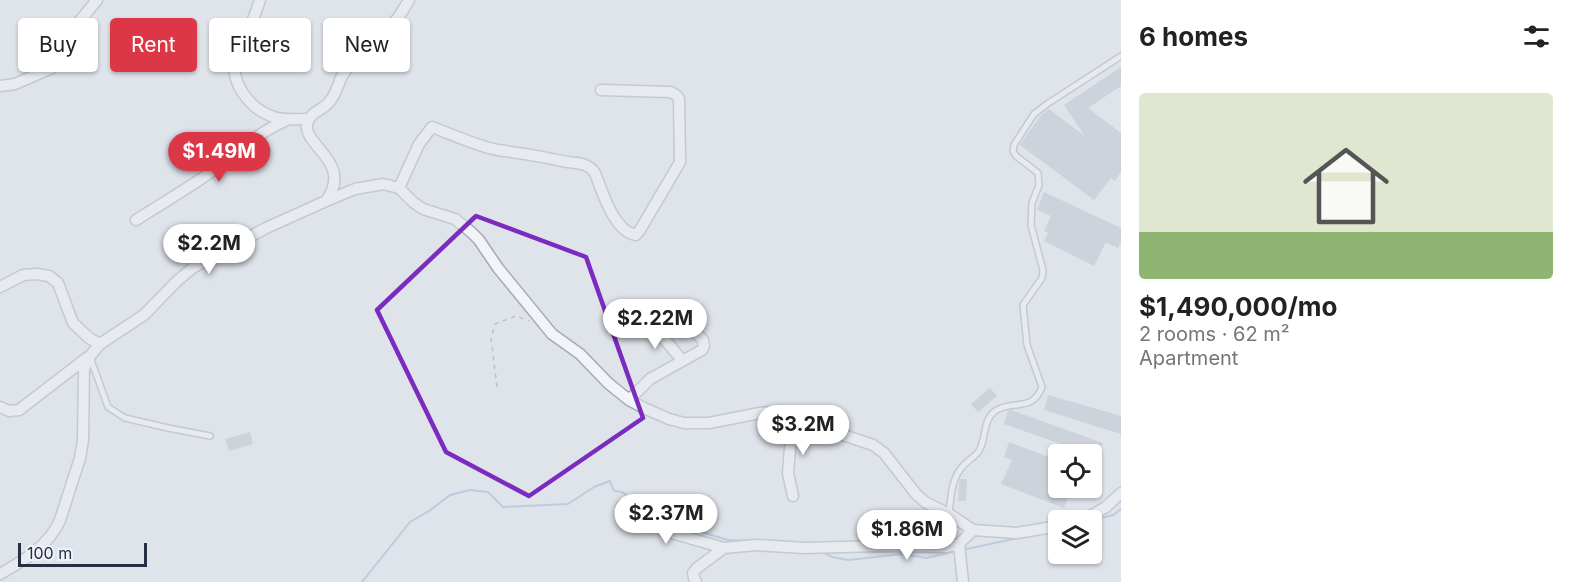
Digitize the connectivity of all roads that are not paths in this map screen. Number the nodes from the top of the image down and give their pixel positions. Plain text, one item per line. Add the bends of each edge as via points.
1 (97, 0) edge
2 (260, 0) edge
3 (409, 0) edge
4 (1121, 56) edge
5 (0, 86) edge
6 (601, 90) dead end
7 (308, 119) junction
8 (287, 120) junction
9 (399, 188) junction
10 (326, 201) junction
11 (136, 220) dead end
12 (0, 287) edge
13 (649, 321) dead end
14 (697, 334) dead end
15 (100, 344) junction
16 (90, 356) junction
17 (682, 360) junction
18 (629, 400) junction
19 (0, 406) edge
20 (796, 417) junction
21 (210, 436) dead end
22 (1121, 493) edge
23 (792, 496) dead end
24 (622, 506) dead end
25 (1102, 510) edge
26 (949, 514) junction
27 (1048, 528) edge
28 (973, 530) junction
29 (959, 544) junction
30 (724, 548) junction
31 (0, 574) edge
32 (696, 582) edge
33 (963, 582) edge

1 - 5 street via 73,29 59,63 25,80
2 - 8 street via 238,48 234,73 253,104 272,117
3 - 7 street via 386,32 353,60 330,102
4 - 26 lane via 1034,114 1014,145 1016,156 1038,173 1031,225 1043,270 1042,278 1023,305 1027,345 1042,387 1030,403 998,409 986,422 979,452 958,472 951,490
6 - 9 street via 671,92 679,99 680,162 636,235 629,234 615,220 595,173 585,164 497,150 432,128 419,144
7 - 8 street
7 - 10 street via 310,139 331,162 334,174 333,192
8 - 11 street
9 - 10 street via 367,186
9 - 18 street via 423,209 454,219 471,232 552,334 580,354
10 - 15 street via 194,267 144,315
12 - 15 street via 23,275 50,276 58,283 73,323
13 - 17 street
14 - 17 street via 703,340 702,350
15 - 16 street
16 - 19 street via 19,410 9,411
16 - 21 lane via 108,406 125,418
16 - 31 street via 84,369 83,440 60,520 46,542
17 - 18 street via 650,379
18 - 20 street via 684,423 709,423 760,412 781,411
20 - 23 street via 789,448
20 - 26 street via 873,445 916,494
22 - 25 street
24 - 30 street via 675,534
26 - 28 street
27 - 28 street via 1017,533
28 - 29 street
29 - 30 street
29 - 33 street
30 - 32 street via 697,568 693,573

